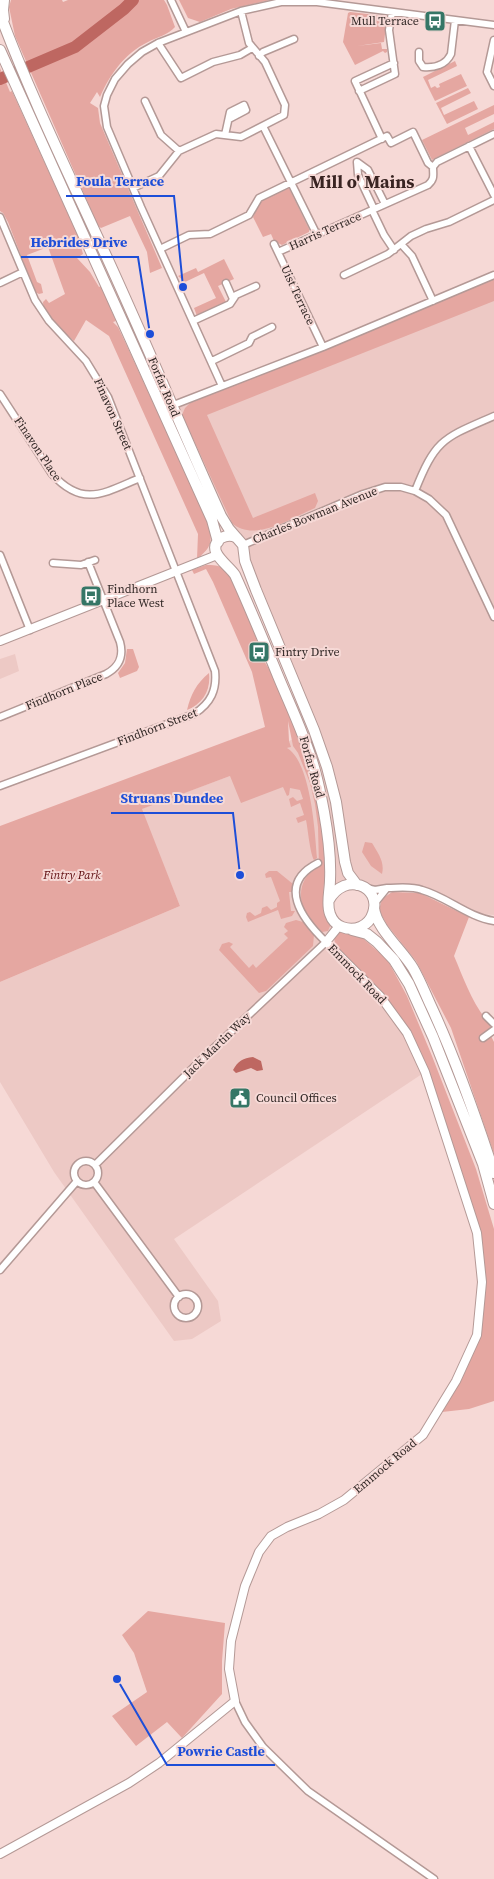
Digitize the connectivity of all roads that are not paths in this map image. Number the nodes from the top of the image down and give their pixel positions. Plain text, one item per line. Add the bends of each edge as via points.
1 (4, 0) edge
2 (171, 0) edge
3 (241, 11) junction
4 (392, 12) junction
5 (0, 14) edge
6 (455, 20) junction
7 (494, 25) edge
8 (6, 29) junction
9 (186, 32) junction
10 (294, 39) dead end
11 (494, 40) edge
12 (158, 43) junction
13 (252, 48) junction
14 (419, 52) dead end
15 (2, 55) edge
16 (259, 56) junction
17 (394, 63) junction
18 (494, 86) edge
19 (359, 91) junction
20 (144, 101) dead end
21 (229, 119) dead end
22 (263, 126) junction
23 (225, 134) junction
24 (494, 134) edge
25 (382, 139) junction
26 (469, 146) junction
27 (179, 151) junction
28 (353, 153) junction
29 (357, 162) junction
30 (433, 167) junction
31 (291, 183) junction
32 (133, 188) junction
33 (494, 195) edge
34 (494, 200) edge
35 (385, 204) junction
36 (373, 210) junction
37 (0, 217) edge
38 (317, 235) junction
39 (274, 244) dead end
40 (401, 244) junction
41 (160, 249) junction
42 (394, 250) junction
43 (278, 252) junction
44 (23, 272) junction
45 (344, 275) dead end
46 (494, 275) edge
47 (0, 283) edge
48 (226, 284) dead end
49 (256, 286) dead end
50 (233, 299) junction
51 (433, 301) junction
52 (193, 321) junction
53 (272, 327) dead end
54 (323, 346) junction
55 (212, 361) junction
56 (222, 386) junction
57 (0, 394) edge
58 (171, 406) junction
59 (494, 416) edge
60 (140, 478) junction
61 (415, 491) junction
62 (218, 542) junction
63 (242, 544) junction
64 (0, 555) edge
65 (220, 559) junction
66 (53, 563) dead end
67 (3, 572) edge
68 (177, 572) junction
69 (103, 601) junction
70 (494, 617) edge
71 (30, 630) junction
72 (0, 642) edge
73 (0, 717) edge
74 (0, 786) edge
75 (318, 863) dead end
76 (361, 886) junction
77 (387, 888) junction
78 (329, 900) junction
79 (374, 906) junction
80 (494, 921) edge
81 (340, 926) junction
82 (352, 930) junction
83 (326, 942) junction
84 (486, 1016) dead end
85 (494, 1024) edge
86 (494, 1030) edge
87 (483, 1038) dead end
88 (95, 1164) junction
89 (494, 1173) edge
90 (77, 1181) junction
91 (94, 1182) junction
92 (494, 1204) edge
93 (0, 1270) edge
94 (179, 1296) dead end
95 (235, 1701) junction
96 (0, 1854) edge
97 (434, 1879) edge

1 - 8 highway
2 - 9 street
3 - 4 street via 281,2 317,2
3 - 9 street
3 - 13 street
4 - 6 street
4 - 17 street via 389,30
5 - 8 highway, Forfar Road
6 - 7 street
6 - 14 street via 448,59 433,68 423,67
8 - 58 highway, Forfar Road
9 - 12 street
10 - 16 street
11 - 18 street via 487,72
12 - 13 street via 181,78
12 - 32 street via 128,64 115,80 104,106 107,127
13 - 16 street
15 - 62 highway, Forfar Road via 212,520
16 - 22 street via 265,62 286,110 284,115
17 - 19 street via 395,74
17 - 19 street via 354,82
19 - 25 street
20 - 27 street via 161,135
21 - 23 street
22 - 23 street via 241,136
22 - 31 street
23 - 27 street via 211,136
24 - 26 street
25 - 28 street
25 - 30 street via 387,136 391,143 413,132
26 - 30 street
26 - 33 street
27 - 32 street via 158,176
28 - 29 street
28 - 31 street
29 - 35 street via 368,170
29 - 36 street via 358,175
30 - 35 street, Harris Terrace via 432,182
31 - 38 street
31 - 41 street via 259,198 249,215 210,234 189,235
32 - 41 street
34 - 40 street via 411,236
35 - 36 street, Harris Terrace
36 - 38 street, Harris Terrace
36 - 42 street, Harris Terrace
37 - 44 street, Finavon Street
38 - 43 street, Harris Terrace
39 - 43 street, Uist Terrace
40 - 42 street
40 - 51 street via 412,256
41 - 52 street
42 - 45 street
43 - 54 street, Uist Terrace
44 - 47 street
44 - 60 street, Finavon Street via 35,300 49,321 98,379
46 - 51 street
48 - 50 street
49 - 50 street
50 - 52 street via 230,304
51 - 54 street
52 - 55 street
53 - 55 street via 252,337 249,343
54 - 56 street
55 - 56 street
56 - 58 street
57 - 60 street, Finavon Place via 62,485 74,492 100,494
58 - 63 highway, Forfar Road via 221,516
59 - 61 street via 443,441 426,464
60 - 68 street, Finavon Street
61 - 63 street, Charles Bowman Avenue via 384,487
61 - 70 street, Charles Bowman Avenue via 430,499 446,515
62 - 63 highway via 228,536
62 - 65 highway via 216,547
63 - 65 highway via 241,558 235,563
63 - 76 highway, Forfar Road via 245,562 327,767 348,873
64 - 67 street
65 - 68 street
65 - 78 highway, Forfar Road via 235,575 314,765 326,824
66 - 69 street via 81,565 91,561
67 - 71 street
68 - 69 street
68 - 74 street, Findhorn Street via 215,671 210,700 194,714
69 - 71 street
69 - 73 street, Findhorn Place via 122,650 118,665 106,674
71 - 72 street
75 - 83 street, Emmock Road via 302,874 296,893 302,915
76 - 77 street via 375,890
76 - 78 highway via 347,884 339,887
76 - 79 highway via 371,895
77 - 79 street
77 - 80 street via 422,890
78 - 81 highway via 330,915
79 - 82 highway via 373,914 364,925
79 - 89 highway via 380,924 415,971 438,1020
81 - 82 highway
81 - 83 street, Jack Martin Way
82 - 92 highway via 367,934 377,942 394,960 409,984 483,1164
83 - 88 street, Jack Martin Way
83 - 95 street, Emmock Road via 380,996 407,1032 425,1072 477,1232 482,1282 477,1335 456,1381 423,1435 344,1500 271,1536 259,1552 245,1586 231,1641 229,1669
84 - 85 street
86 - 87 street
88 - 90 street via 85,1160 78,1163 74,1172
88 - 91 street via 98,1173
90 - 91 street via 87,1185
90 - 93 street
91 - 94 street
95 - 96 street via 159,1763 129,1783
95 - 97 street, Emmock Road via 263,1747 308,1791

